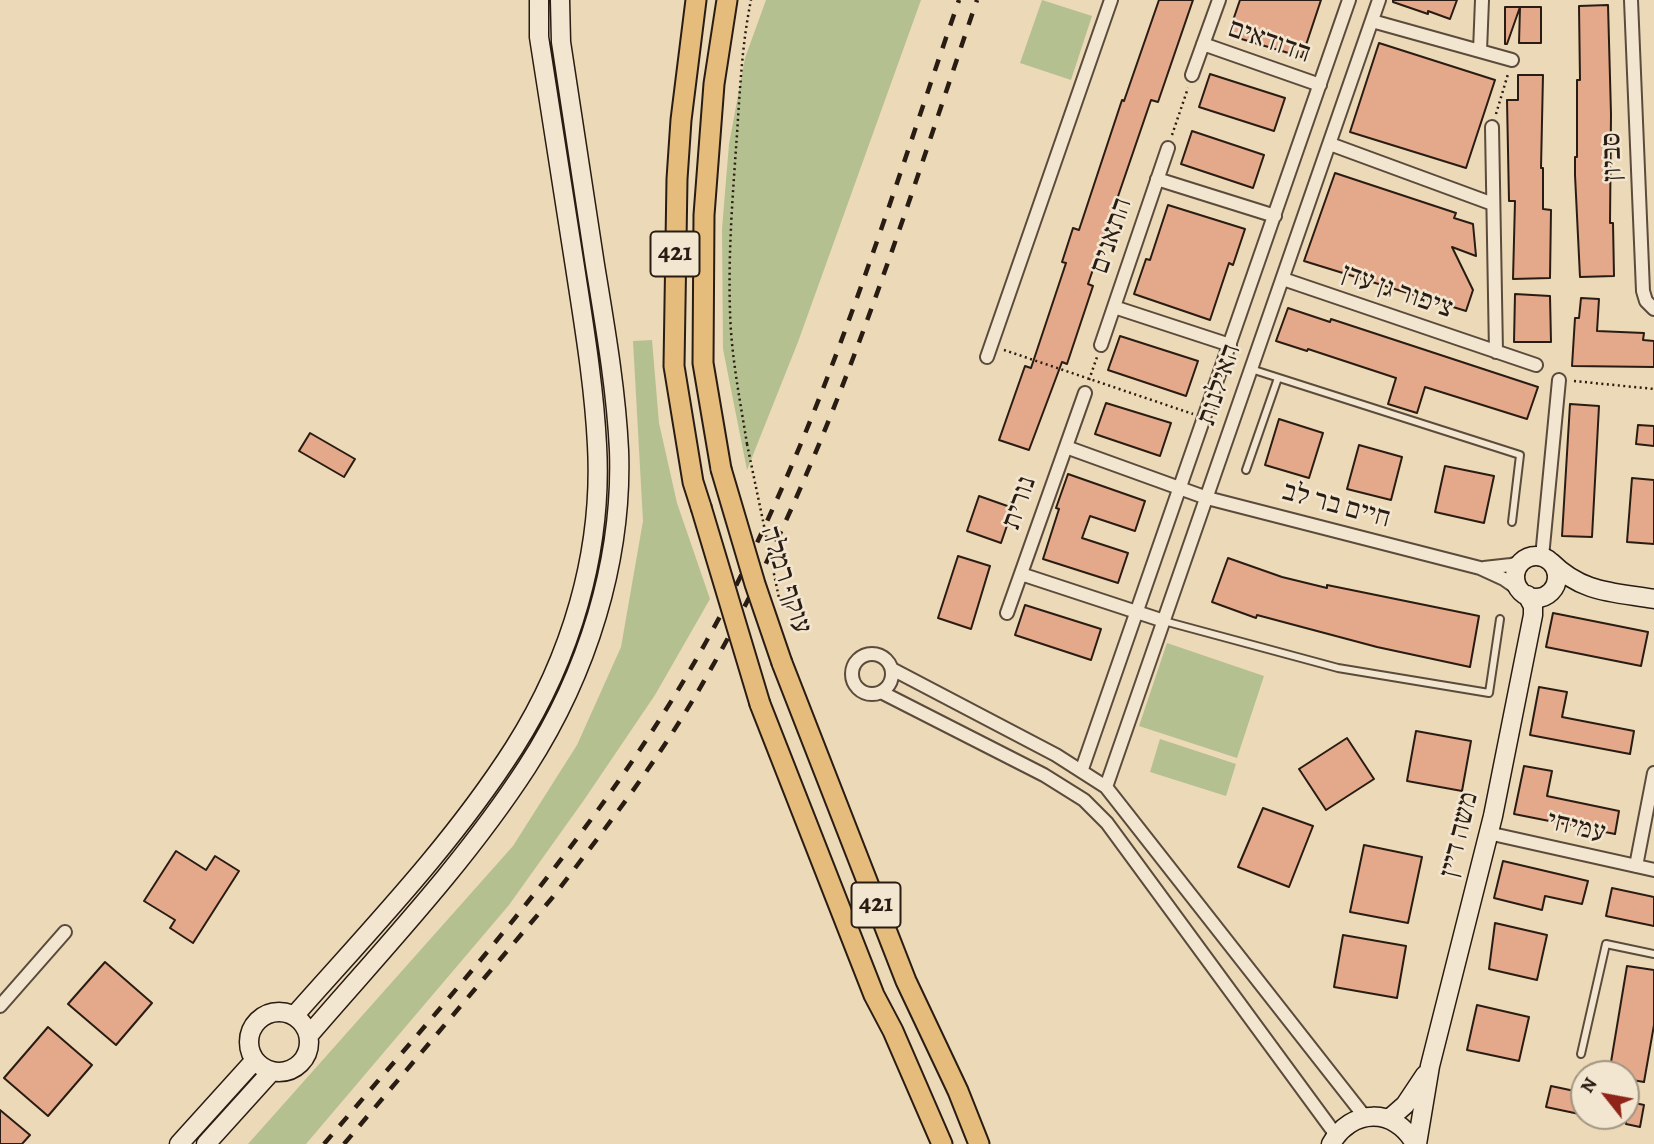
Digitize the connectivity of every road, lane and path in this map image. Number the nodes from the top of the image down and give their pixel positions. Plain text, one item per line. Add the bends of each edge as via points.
1 (539, 0) edge
2 (560, 0) edge
3 (727, 0) edge
4 (751, 0) edge
5 (1111, 0) edge
6 (1219, 0) edge
7 (1349, 0) edge
8 (1379, 0) edge
9 (1482, 0) edge
10 (1631, 0) edge
11 (695, 3) edge
12 (1372, 21) junction
13 (1203, 44) junction
14 (1480, 51) junction
15 (1513, 60) joint
16 (1192, 75) joint
17 (1320, 85) junction
18 (1492, 127) joint
19 (1330, 144) junction
20 (1168, 148) joint
21 (1157, 179) junction
22 (1493, 204) junction
23 (1275, 216) junction
24 (1283, 279) junction
25 (1114, 307) junction
26 (1654, 309) edge
27 (1101, 345) joint
28 (1230, 345) junction
29 (989, 351) joint
30 (1496, 352) junction
31 (1536, 365) dead end
32 (1251, 369) junction
33 (1278, 378) junction
34 (1090, 379) junction
35 (1559, 380) joint
36 (1654, 389) edge
37 (1085, 393) joint
38 (1204, 418) junction
39 (1066, 447) junction
40 (1246, 470) dead end
41 (1180, 488) junction
42 (1207, 498) junction
43 (1512, 522) dead end
44 (1547, 559) junction
45 (1522, 562) junction
46 (1480, 568) junction
47 (1021, 574) junction
48 (1588, 587) junction
49 (1536, 593) junction
50 (1654, 599) edge
51 (781, 606) dead end
52 (1007, 613) dead end
53 (1137, 613) junction
54 (1500, 619) dead end
55 (1164, 621) junction
56 (892, 669) junction
57 (881, 692) junction
58 (1082, 769) junction
59 (1654, 773) edge
60 (1106, 786) junction
61 (1488, 833) junction
62 (1636, 866) junction
63 (1654, 870) edge
64 (65, 932) dead end
65 (1654, 954) edge
66 (0, 1006) edge
67 (294, 1016) junction
68 (309, 1035) junction
69 (1581, 1054) dead end
70 (254, 1059) junction
71 (1430, 1066) junction
72 (272, 1071) junction
73 (1365, 1117) junction
74 (1389, 1119) junction
75 (1334, 1140) edge
76 (179, 1144) edge
77 (206, 1144) edge
78 (942, 1144) edge
79 (979, 1144) edge
80 (1416, 1144) edge

1 - 67 main road via 539,37 593,387 596,513 587,574 571,633 514,747 426,866
2 - 68 main road via 561,42 613,380 619,452 616,520 606,584 587,646 528,765 438,887
3 - 79 main road, עוקף רמלה / 421, bridge via 713,95 704,215 703,363 721,470 782,663 906,981
4 - 51 path, bridge via 736,141 730,311 747,444
5 - 29 street
6 - 13 street, הדודאים
7 - 17 street, האילנות
8 - 12 street, האילנות
9 - 14 street
10 - 26 street, סביון via 1642,281 1646,300
11 - 78 main road, עוקף רמלה / 421, bridge via 678,167 674,366 693,482 760,704 874,995
12 - 14 street
12 - 19 street, האילנות
13 - 16 street, הדודאים
13 - 17 street, הדודאים
14 - 15 street
15 - 18 path
16 - 20 path
17 - 23 street, האילנות
18 - 22 street, ציפור גן עדן
19 - 22 street
19 - 24 street, האילנות
20 - 21 street, התאנים
21 - 23 street, התאנים
21 - 25 street, התאנים
22 - 30 street, ציפור גן עדן
23 - 28 street, האילנות
24 - 30 street, ציפור גן עדן
24 - 32 street, האילנות
25 - 27 street, התאנים
25 - 28 street, התאנים
27 - 34 path
28 - 38 street, האילנות
29 - 34 path
30 - 31 street, ציפור גן עדן
32 - 33 lane
32 - 42 street, האילנות
33 - 40 lane
33 - 43 lane via 1520,455
34 - 37 path
34 - 38 path
35 - 36 path
35 - 44 street
37 - 39 street, נורית
38 - 41 street, האילנות
39 - 41 street, נורית
39 - 47 street, נורית
41 - 42 street, חיים בר לב
41 - 53 street, האילנות
42 - 46 street, חיים בר לב
42 - 55 street, האילנות
44 - 45 main road via 1535,556
44 - 48 main road via 1565,576
44 - 49 main road via 1557,572 1555,585
45 - 46 street, חיים בר לב
45 - 49 main road via 1516,579
46 - 49 street, חיים בר לב
47 - 52 street, נורית
47 - 53 street, נורית
48 - 49 main road
48 - 50 main road
49 - 61 main road, משה דיין
53 - 55 street, נורית
53 - 58 street, האילנות
54 - 55 lane via 1489,693 1338,668
55 - 60 street, האילנות
56 - 57 street via 891,683
56 - 57 street via 879,655 866,654 856,662 852,675 857,687 868,694
56 - 58 street
57 - 75 street via 1084,800 1107,823
58 - 60 street
59 - 62 street
60 - 73 street
61 - 62 street, עמיחי
61 - 71 main road, משה דיין
62 - 63 street, עמיחי
64 - 66 street
65 - 69 lane via 1606,944
67 - 68 main road
67 - 70 main road via 277,1012 257,1021 249,1043
68 - 72 main road via 301,1062 286,1071
70 - 72 main road
70 - 76 main road
71 - 74 main road, משה דיין via 1405,1105
71 - 80 main road, משה דיין
72 - 77 main road
73 - 74 main road
73 - 75 main road via 1344,1127
74 - 80 main road

